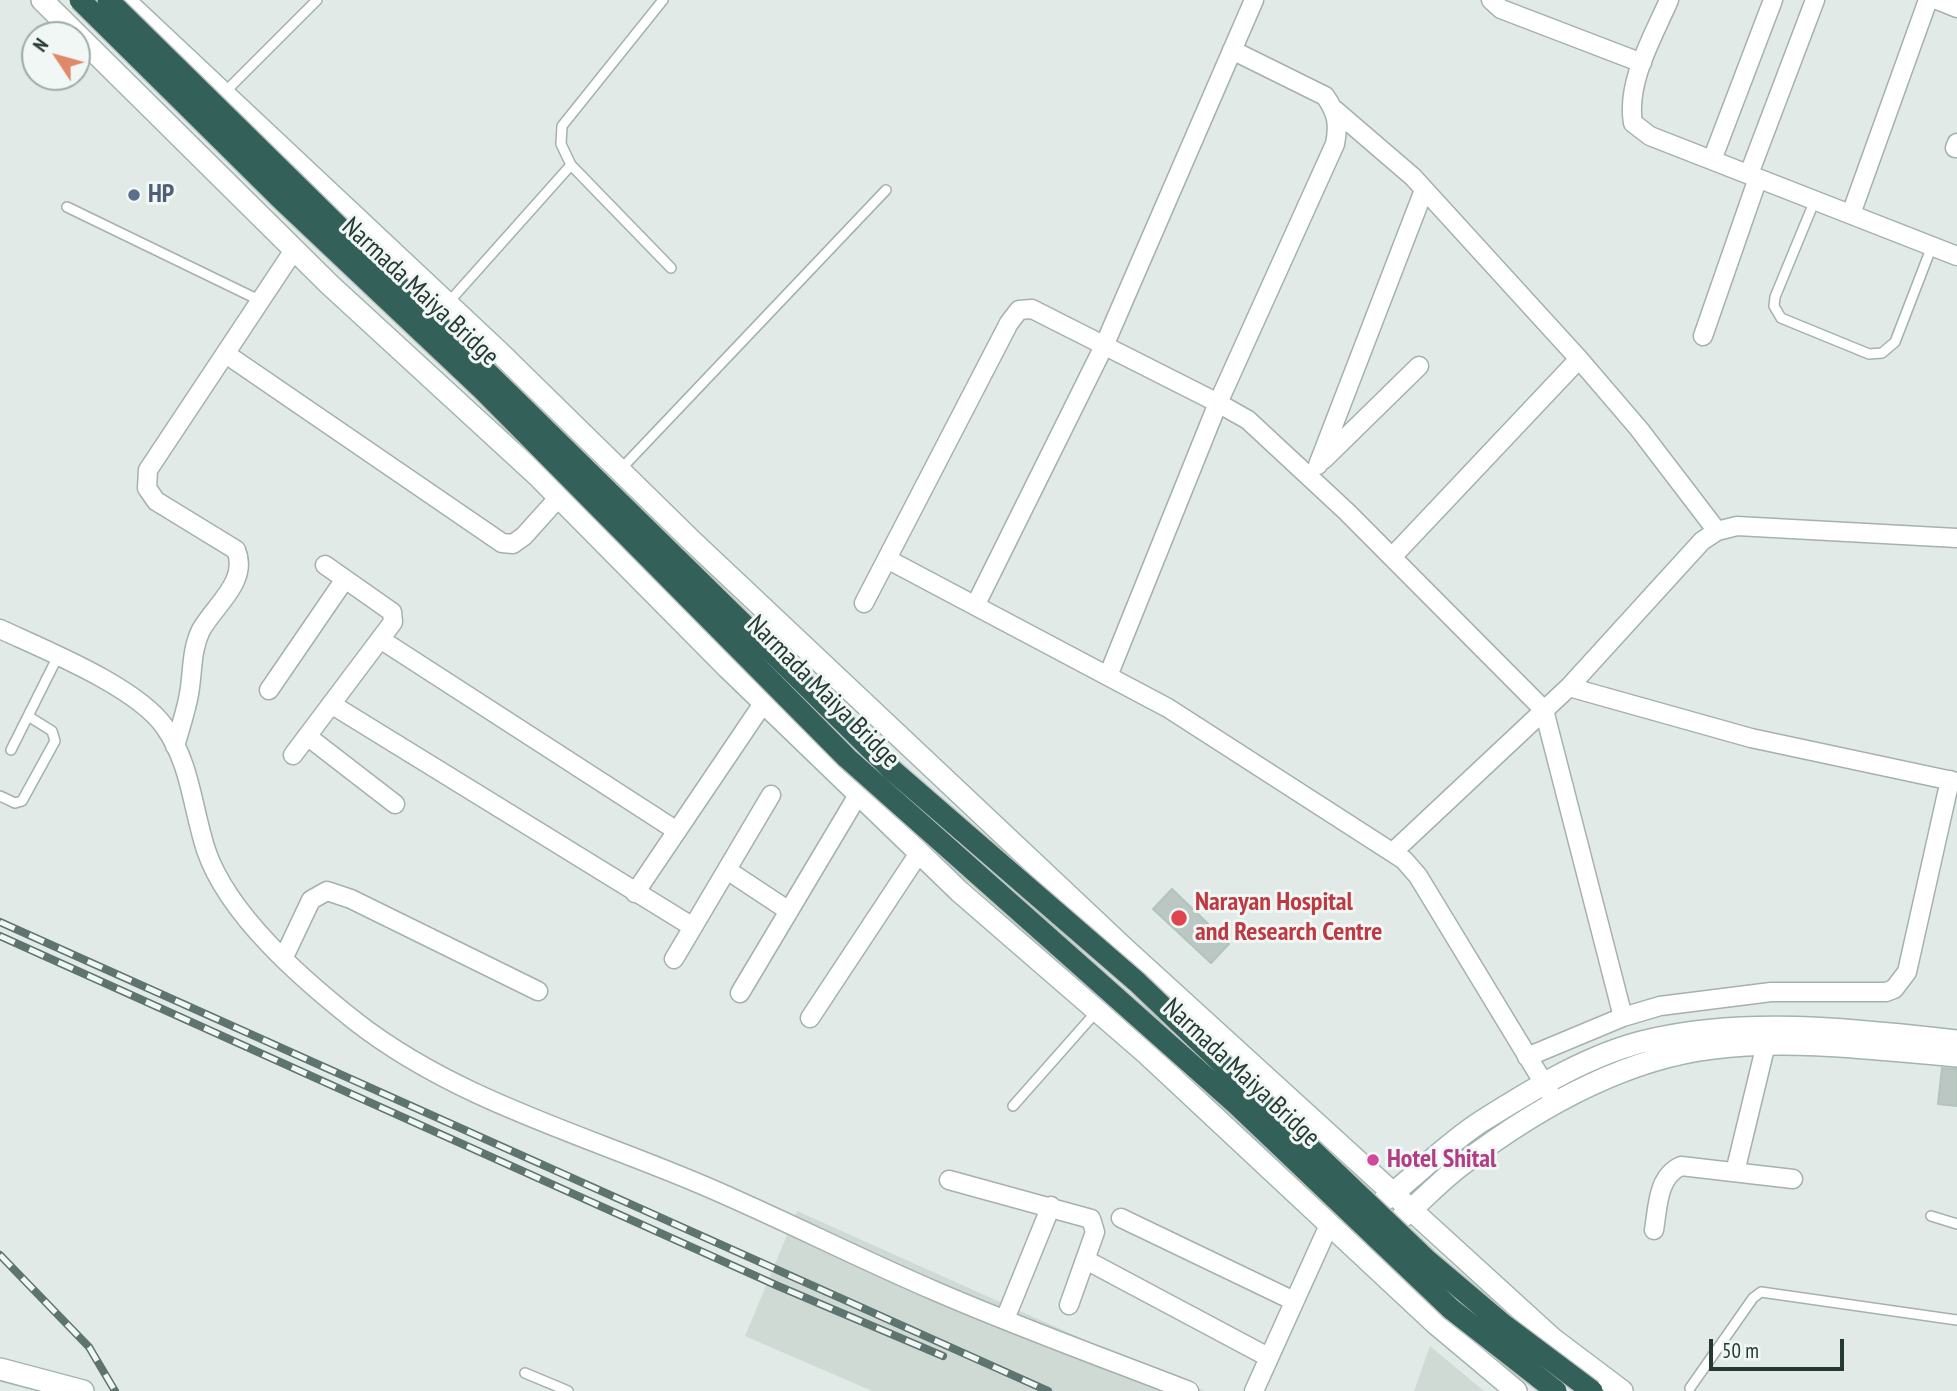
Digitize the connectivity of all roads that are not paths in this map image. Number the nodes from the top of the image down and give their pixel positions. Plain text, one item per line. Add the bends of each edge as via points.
1 (42, 0) edge
2 (80, 0) edge
3 (107, 0) edge
4 (124, 0) edge
5 (317, 0) edge
6 (663, 0) edge
7 (1254, 0) edge
8 (1491, 0) edge
9 (1669, 0) edge
10 (1773, 0) edge
11 (1815, 0) edge
12 (1928, 0) edge
13 (1937, 0) edge
14 (1957, 8) edge
15 (1232, 50) junction
16 (1642, 63) junction
17 (224, 93) junction
18 (1335, 110) junction
19 (1712, 160) junction
20 (571, 165) junction
21 (1753, 176) junction
22 (886, 190) dead end
23 (1424, 190) junction
24 (1815, 200) junction
25 (67, 207) dead end
26 (1851, 214) junction
27 (1932, 246) junction
28 (295, 250) junction
29 (1957, 256) edge
30 (671, 268) dead end
31 (261, 301) junction
32 (447, 303) junction
33 (1703, 337) dead end
34 (1104, 346) junction
35 (226, 354) junction
36 (1578, 359) junction
37 (1419, 366) dead end
38 (1219, 403) junction
39 (620, 470) junction
40 (1313, 470) junction
41 (559, 497) junction
42 (1717, 531) junction
43 (1957, 538) edge
44 (1392, 557) junction
45 (887, 559) junction
46 (325, 565) dead end
47 (345, 579) junction
48 (864, 603) dead end
49 (976, 604) junction
50 (0, 629) edge
51 (380, 639) junction
52 (58, 656) junction
53 (1108, 676) junction
54 (1569, 687) junction
55 (269, 690) dead end
56 (764, 702) junction
57 (331, 704) junction
58 (1544, 710) junction
59 (28, 716) junction
60 (307, 736) junction
61 (175, 747) junction
62 (11, 750) dead end
63 (293, 755) dead end
64 (1953, 781) edge
65 (859, 794) junction
66 (771, 795) dead end
67 (0, 796) edge
68 (396, 804) dead end
69 (677, 831) junction
70 (1393, 852) junction
71 (919, 853) junction
72 (727, 870) junction
73 (635, 893) junction
74 (789, 911) junction
75 (693, 927) junction
76 (284, 957) junction
77 (674, 959) dead end
78 (538, 991) dead end
79 (740, 993) dead end
80 (1097, 1011) junction
81 (1623, 1017) junction
82 (810, 1018) dead end
83 (1957, 1041) edge
84 (1766, 1044) junction
85 (1957, 1056) edge
86 (1527, 1057) junction
87 (1545, 1085) junction
88 (1556, 1104) junction
89 (1013, 1106) dead end
90 (1735, 1172) junction
91 (948, 1180) dead end
92 (1793, 1180) dead end
93 (1392, 1193) junction
94 (1051, 1206) junction
95 (1411, 1210) junction
96 (1931, 1216) dead end
97 (1121, 1218) dead end
98 (1957, 1224) edge
99 (1334, 1229) junction
100 (1654, 1230) dead end
101 (1360, 1253) junction
102 (1086, 1260) junction
103 (1294, 1301) junction
104 (1069, 1305) dead end
105 (1005, 1319) junction
106 (1957, 1320) edge
107 (1268, 1357) junction
108 (0, 1369) edge
109 (525, 1373) dead end
110 (1690, 1388) dead end
111 (83, 1391) edge
112 (568, 1391) edge
113 (1189, 1391) edge
114 (1254, 1391) edge
115 (1516, 1391) edge
116 (1556, 1391) edge
117 (1592, 1391) edge
118 (1622, 1391) edge

1 - 28 street
2 - 116 highway, Narmada Maiya Bridge, bridge via 482,389 847,758 1236,1104 1451,1309
3 - 117 highway, bridge via 891,769 1137,982 1427,1260
4 - 17 street
5 - 17 lane
6 - 20 lane via 562,126 561,144
7 - 15 street
8 - 16 street via 1501,9
9 - 16 street
10 - 19 street
11 - 21 street
12 - 26 street
13 - 14 street
15 - 18 street via 1325,96
15 - 34 street
16 - 19 street via 1630,108 1633,123 1650,136
17 - 32 street
18 - 23 street via 1377,143
18 - 38 street via 1339,124 1335,144
19 - 21 street
20 - 30 lane
20 - 32 lane
21 - 24 street
21 - 33 street
22 - 39 lane
23 - 36 street
23 - 40 street
24 - 26 street
24 - 27 lane via 1775,297 1776,312 1869,354 1882,353 1895,342
25 - 31 lane
26 - 27 street
27 - 29 street
28 - 31 street
28 - 41 street
31 - 35 street
32 - 39 street
34 - 38 street
34 - 45 street via 1032,309 1019,310
34 - 49 street
35 - 41 street via 502,543 513,544 524,536
35 - 61 street via 148,470 146,488 156,501 236,550 241,562 238,576 200,631
36 - 42 street
36 - 44 street
37 - 40 street
38 - 40 street
38 - 53 street
39 - 93 street via 1125,949
40 - 44 street
41 - 56 street
42 - 43 street via 1737,526
42 - 54 street via 1702,541
44 - 58 street
45 - 48 street
45 - 49 street
46 - 47 street
47 - 51 street via 392,612 393,622
47 - 55 street
49 - 53 street
50 - 52 street
51 - 57 street
51 - 69 street
52 - 59 lane
52 - 61 street via 137,701 163,724
53 - 70 street via 1168,708
54 - 58 street
54 - 64 street via 1751,737
56 - 65 street
56 - 69 street
57 - 60 street
57 - 73 street
58 - 70 street
58 - 81 street
59 - 62 lane
59 - 67 lane via 52,731 55,741 22,801 15,803
60 - 63 street
60 - 68 street
61 - 76 street via 190,775 207,854 223,885
64 - 81 street via 1907,972 1894,989 1771,992 1660,1006
65 - 71 street
65 - 74 street
66 - 72 street
69 - 73 street
70 - 86 street via 1418,876
71 - 80 street
71 - 82 street
72 - 74 street
72 - 75 street
73 - 75 street
74 - 79 street
75 - 77 street
76 - 78 street via 311,900 327,891
76 - 105 street via 357,1023 420,1065
80 - 89 lane
80 - 99 street
81 - 86 street
83 - 87 street via 1855,1030 1711,1031 1648,1040 1596,1058
84 - 85 street
84 - 88 street via 1658,1059
84 - 90 street
86 - 87 street
87 - 88 street
87 - 93 street via 1455,1140
88 - 95 street via 1460,1166
90 - 92 street
90 - 100 street via 1681,1166 1673,1170 1662,1182
91 - 94 street
93 - 95 street
93 - 99 street
94 - 102 street via 1091,1219 1095,1232
94 - 105 street
95 - 101 street
95 - 118 street via 1553,1339
96 - 98 lane
97 - 103 street
99 - 101 street
99 - 103 street
101 - 115 street
102 - 104 street
102 - 107 street
103 - 107 street
105 - 113 street
106 - 110 lane via 1761,1292
107 - 114 street
108 - 111 street
109 - 112 lane

